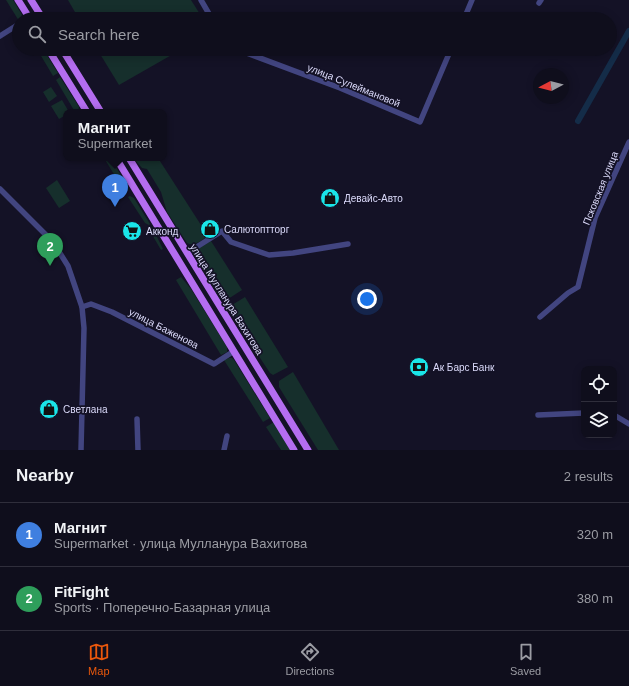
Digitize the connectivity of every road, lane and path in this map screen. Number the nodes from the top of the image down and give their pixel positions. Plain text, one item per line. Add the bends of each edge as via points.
1 (18, 0) edge
2 (32, 0) edge
3 (200, 0) edge
4 (472, 0) edge
5 (25, 12) edge
6 (39, 12) edge
7 (208, 12) edge
8 (467, 12) edge
9 (12, 28) edge
10 (0, 36) edge
11 (52, 56) edge
12 (66, 56) edge
13 (255, 56) edge
14 (448, 56) edge
15 (85, 109) edge
16 (98, 109) edge
17 (629, 142) edge
18 (118, 161) edge
19 (131, 161) edge
20 (0, 189) edge
21 (348, 244) dead end
22 (187, 253) junction
23 (82, 307) junction
24 (540, 317) dead end
25 (234, 351) junction
26 (581, 413) edge
27 (538, 416) dead end
28 (617, 417) edge
29 (137, 419) dead end
30 (629, 424) edge
31 (227, 436) dead end
32 (81, 450) edge
33 (138, 450) edge
34 (224, 450) edge
35 (294, 450) edge
36 (308, 450) edge

1 - 5 main road
2 - 6 main road
3 - 7 street
4 - 8 street
9 - 10 street
11 - 15 main road
12 - 16 main road
13 - 14 street, улица Сулеймановой via 420,122
17 - 24 street, Псковская улица via 595,218 578,287
18 - 25 main road, улица Мулланура Вахитова
19 - 22 main road, улица Мулланура Вахитова
20 - 23 street via 53,242 68,266
21 - 22 street via 269,255 231,242 222,231
22 - 36 main road, улица Мулланура Вахитова
23 - 25 street, улица Баженова via 91,304 112,312 214,364
23 - 32 street via 84,328
25 - 35 main road, улица Мулланура Вахитова
26 - 27 street
28 - 30 street
29 - 33 street
31 - 34 street

